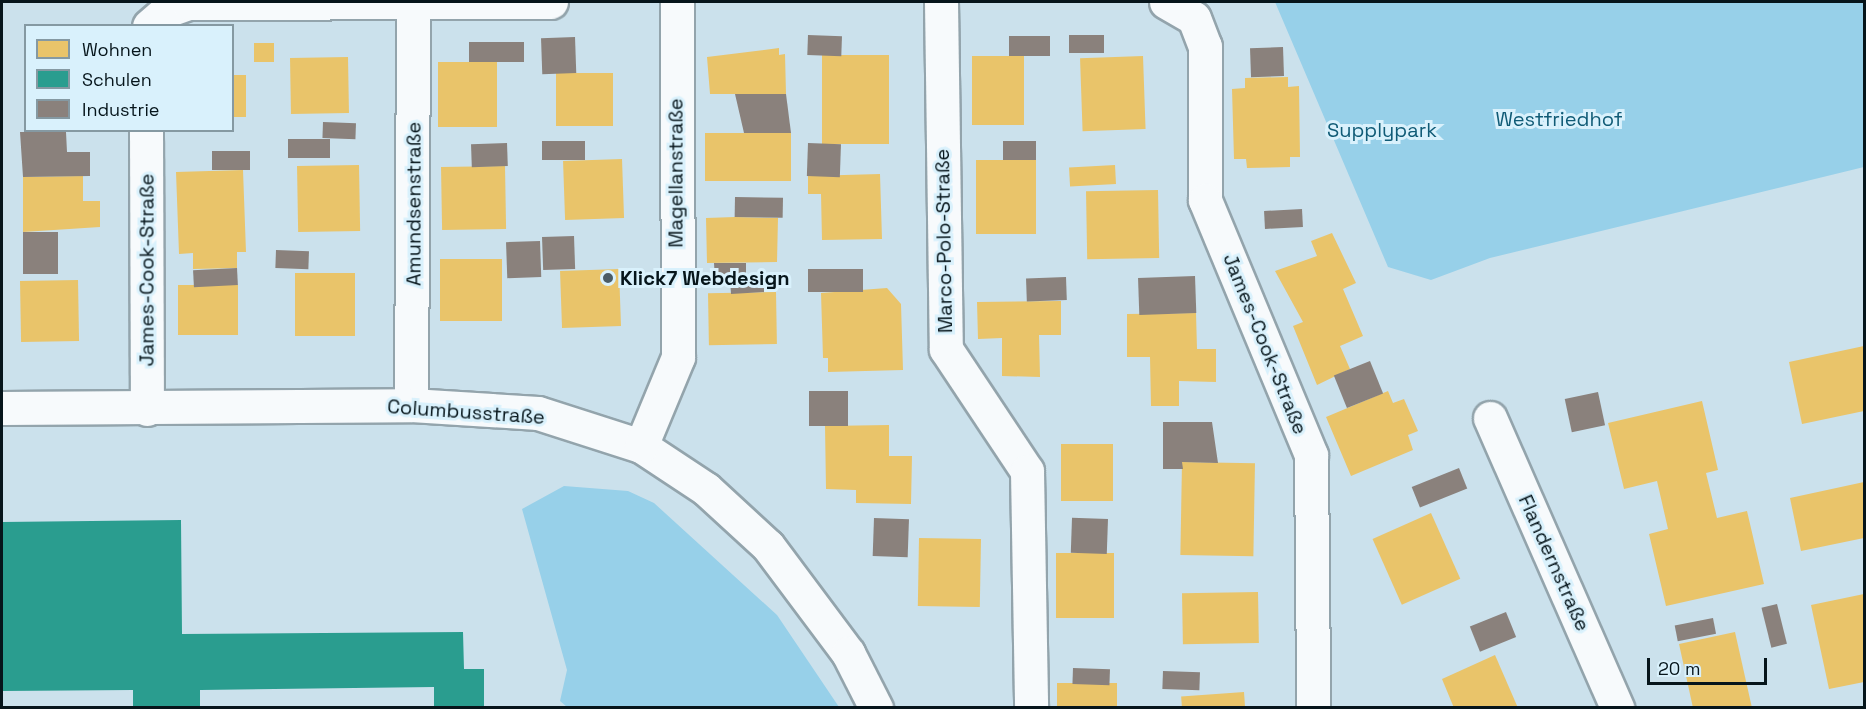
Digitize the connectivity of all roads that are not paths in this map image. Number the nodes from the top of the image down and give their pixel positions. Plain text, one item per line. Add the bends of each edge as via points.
1 (551, 2) edge
2 (677, 2) edge
3 (941, 2) edge
4 (1166, 2) edge
5 (413, 3) junction
6 (151, 24) edge
7 (146, 132) edge
8 (411, 405) junction
9 (2, 408) edge
10 (147, 409) junction
11 (1490, 418) dead end
12 (641, 446) junction
13 (876, 708) edge
14 (1031, 708) edge
15 (1313, 708) edge
16 (1617, 708) edge

1 - 5 street
2 - 12 street, Magellanstraße via 678,357
3 - 14 street, Marco-Polo-Straße via 946,349 1027,471
4 - 15 street, James-Cook-Straße via 1194,18 1205,46 1206,200 1311,455
5 - 6 street via 188,3 166,11
5 - 8 street, Amundsenstraße
7 - 10 street, James-Cook-Straße
8 - 10 street, Columbusstraße
8 - 12 street, Columbusstraße via 537,413
9 - 10 street, Columbusstraße
11 - 16 street, Flandernstraße
12 - 13 street, Columbusstraße via 706,489 768,546 848,653

